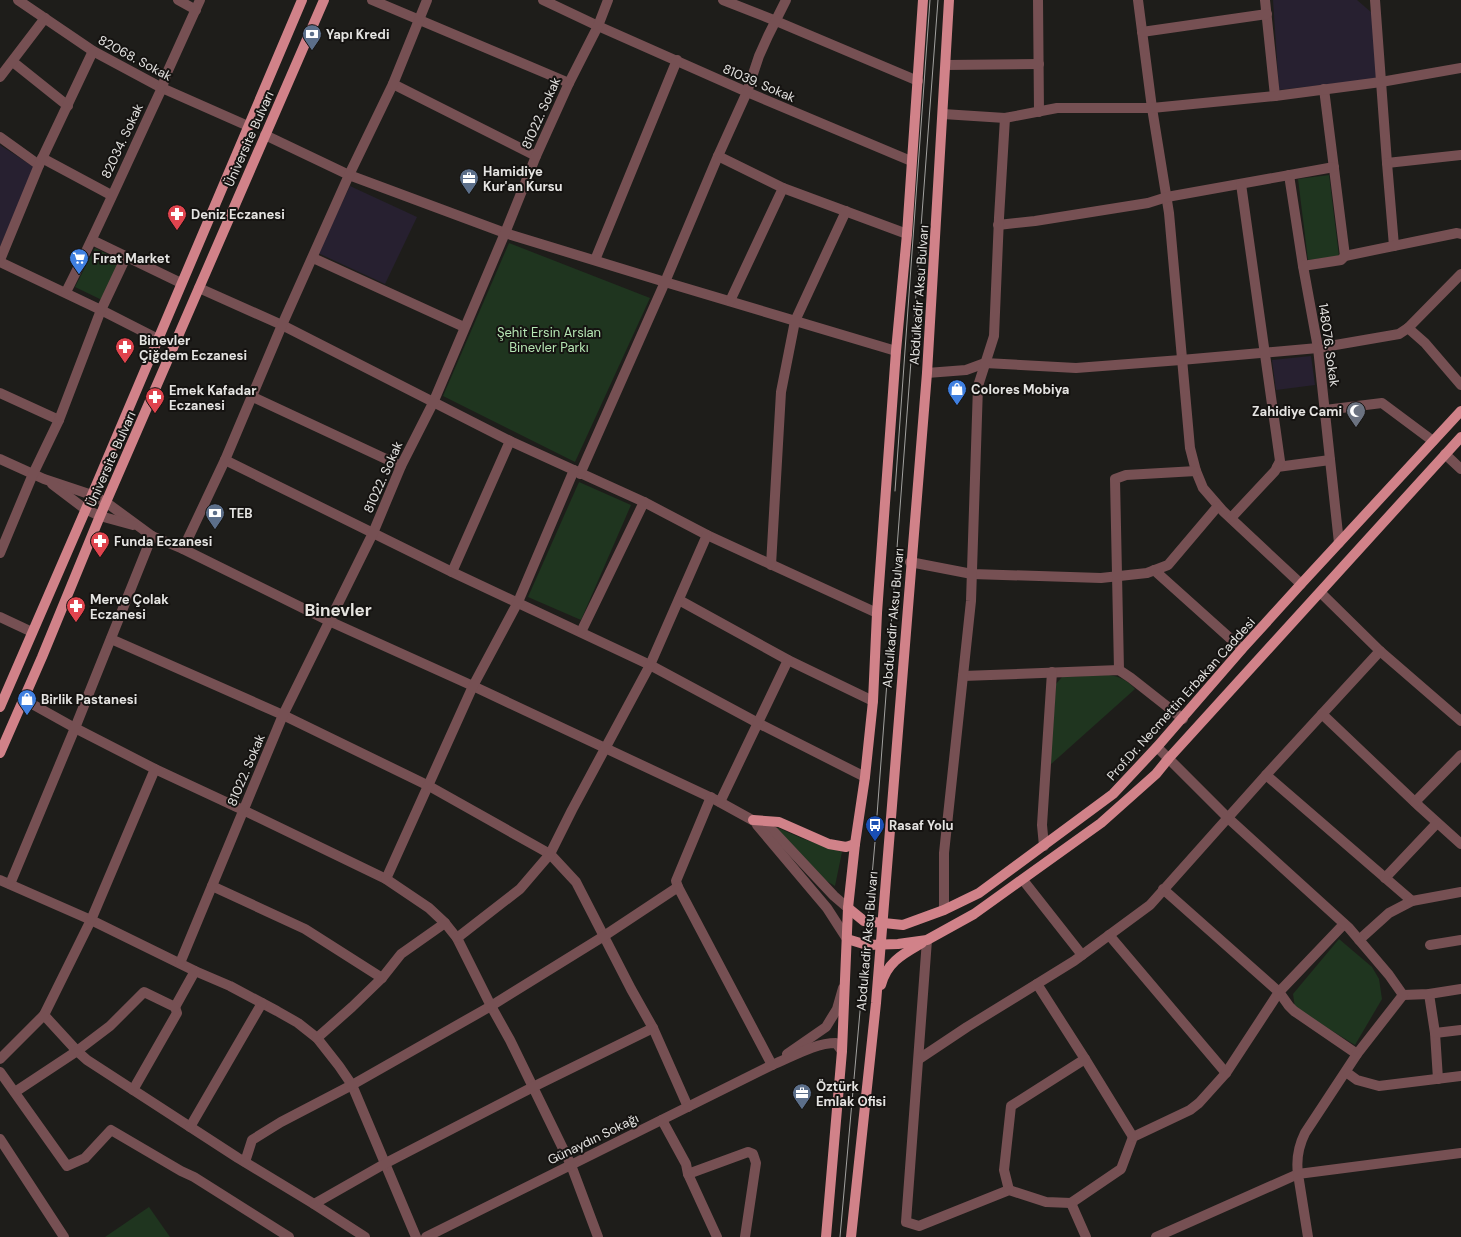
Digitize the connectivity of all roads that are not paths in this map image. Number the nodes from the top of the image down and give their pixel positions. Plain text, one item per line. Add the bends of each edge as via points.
1 (18, 0) edge
2 (178, 0) edge
3 (200, 0) edge
4 (302, 0) edge
5 (324, 0) edge
6 (372, 0) edge
7 (427, 0) edge
8 (543, 0) edge
9 (608, 0) edge
10 (723, 0) edge
11 (786, 0) edge
12 (923, 0) edge
13 (950, 0) edge
14 (1038, 0) edge
15 (1138, 0) edge
16 (1265, 0) edge
17 (1375, 0) edge
18 (196, 10) junction
19 (1267, 14) junction
20 (45, 18) junction
21 (419, 21) junction
22 (776, 21) junction
23 (598, 26) junction
24 (1142, 32) junction
25 (93, 51) junction
26 (677, 60) junction
27 (13, 62) junction
28 (1039, 64) junction
29 (946, 65) junction
30 (1461, 68) edge
31 (0, 77) edge
32 (918, 81) junction
33 (1381, 82) junction
34 (569, 83) junction
35 (393, 84) junction
36 (162, 88) junction
37 (1324, 89) junction
38 (747, 92) junction
39 (1275, 96) junction
40 (68, 106) junction
41 (1152, 108) junction
42 (1039, 112) junction
43 (943, 114) junction
44 (1006, 118) junction
45 (248, 126) junction
46 (265, 135) junction
47 (0, 137) edge
48 (1461, 155) edge
49 (536, 156) junction
50 (718, 156) junction
51 (911, 161) junction
52 (40, 162) junction
53 (1387, 163) junction
54 (1334, 167) junction
55 (349, 175) junction
56 (1289, 175) junction
57 (1240, 184) junction
58 (783, 188) junction
59 (112, 195) junction
60 (1167, 198) junction
61 (846, 211) junction
62 (998, 225) junction
63 (505, 233) junction
64 (907, 234) junction
65 (1461, 234) edge
66 (92, 240) junction
67 (1394, 246) junction
68 (1345, 256) junction
69 (126, 257) junction
70 (313, 258) junction
71 (595, 260) junction
72 (0, 261) edge
73 (1303, 266) junction
74 (1461, 274) edge
75 (665, 282) junction
76 (182, 283) junction
77 (199, 288) junction
78 (66, 292) junction
79 (730, 301) junction
80 (101, 310) junction
81 (795, 321) junction
82 (282, 325) junction
83 (464, 327) junction
84 (1408, 328) junction
85 (158, 339) junction
86 (1318, 348) junction
87 (896, 351) junction
88 (1265, 352) junction
89 (1181, 360) junction
90 (985, 363) junction
91 (927, 374) junction
92 (1461, 385) edge
93 (0, 393) edge
94 (253, 397) junction
95 (433, 403) junction
96 (1325, 410) junction
97 (1461, 411) edge
98 (59, 420) junction
99 (1461, 437) edge
100 (510, 441) junction
101 (1433, 441) junction
102 (1446, 454) junction
103 (0, 459) edge
104 (225, 460) junction
105 (1330, 460) junction
106 (401, 466) junction
107 (1277, 467) junction
108 (1461, 469) edge
109 (577, 472) junction
110 (1196, 472) junction
111 (33, 474) junction
112 (44, 479) junction
113 (92, 495) junction
114 (644, 502) junction
115 (107, 503) junction
116 (1218, 506) junction
117 (85, 509) junction
118 (100, 516) junction
119 (1231, 518) junction
120 (139, 526) junction
121 (4, 530) edge
122 (373, 533) junction
123 (152, 536) junction
124 (707, 536) junction
125 (1339, 543) junction
126 (183, 549) junction
127 (0, 553) edge
128 (910, 562) junction
129 (771, 565) junction
130 (1154, 570) junction
131 (452, 572) junction
132 (972, 574) junction
133 (1117, 576) junction
134 (1301, 584) junction
135 (1321, 593) junction
136 (679, 600) junction
137 (518, 602) junction
138 (877, 613) junction
139 (0, 617) edge
140 (329, 621) junction
141 (32, 632) junction
142 (581, 632) junction
143 (111, 638) junction
144 (1242, 650) junction
145 (1380, 651) junction
146 (788, 660) junction
147 (650, 665) junction
148 (1120, 670) junction
149 (1052, 672) junction
150 (963, 676) junction
151 (473, 686) junction
152 (2, 695) edge
153 (23, 699) junction
154 (873, 702) junction
155 (0, 707) edge
156 (1322, 714) junction
157 (283, 715) junction
158 (1183, 719) junction
159 (1461, 721) edge
160 (758, 723) junction
161 (75, 728) junction
162 (606, 747) junction
163 (1158, 747) junction
164 (0, 753) edge
165 (1461, 755) edge
166 (1168, 758) junction
167 (155, 769) junction
168 (1266, 775) junction
169 (865, 777) junction
170 (429, 786) junction
171 (711, 797) junction
172 (720, 802) junction
173 (1415, 802) junction
174 (243, 810) junction
175 (1228, 818) junction
176 (753, 820) junction
177 (1437, 823) junction
178 (855, 844) junction
179 (1461, 844) edge
180 (1044, 846) junction
181 (550, 854) junction
182 (1385, 878) junction
183 (386, 879) junction
184 (1023, 880) junction
185 (3, 883) edge
186 (212, 886) junction
187 (678, 887) junction
188 (1163, 889) junction
189 (1461, 892) edge
190 (1412, 901) junction
191 (848, 908) junction
192 (944, 910) junction
193 (91, 920) junction
194 (445, 923) junction
195 (882, 924) junction
196 (1344, 924) junction
197 (1109, 935) junction
198 (604, 936) junction
199 (457, 938) junction
200 (847, 939) junction
201 (927, 940) junction
202 (1359, 940) junction
203 (1461, 940) edge
204 (880, 945) junction
205 (1430, 945) dead end
206 (1082, 955) junction
207 (180, 963) junction
208 (195, 971) junction
209 (382, 978) junction
210 (845, 979) junction
211 (1037, 984) junction
212 (1461, 989) edge
213 (1279, 992) junction
214 (1429, 994) junction
215 (1404, 995) junction
216 (262, 1003) junction
217 (876, 1003) junction
218 (490, 1006) junction
219 (175, 1007) junction
220 (44, 1015) junction
221 (653, 1028) junction
222 (1461, 1030) edge
223 (1435, 1033) junction
224 (317, 1038) junction
225 (842, 1051) junction
226 (77, 1052) junction
227 (1357, 1054) junction
228 (1085, 1058) junction
229 (0, 1059) edge
230 (919, 1059) junction
231 (772, 1065) junction
232 (0, 1072) edge
233 (1346, 1072) junction
234 (1226, 1073) junction
235 (1461, 1076) edge
236 (1438, 1079) junction
237 (352, 1085) junction
238 (533, 1087) junction
239 (132, 1090) junction
240 (15, 1092) junction
241 (688, 1107) junction
242 (662, 1120) junction
243 (190, 1127) junction
244 (1133, 1137) junction
245 (0, 1139) edge
246 (1461, 1153) edge
247 (245, 1162) junction
248 (386, 1163) junction
249 (571, 1165) junction
250 (688, 1174) junction
251 (1298, 1174) junction
252 (1009, 1190) junction
253 (1071, 1203) junction
254 (314, 1204) junction
255 (64, 1237) edge
256 (289, 1237) edge
257 (365, 1237) edge
258 (416, 1237) edge
259 (426, 1237) edge
260 (598, 1237) edge
261 (717, 1237) edge
262 (745, 1237) edge
263 (826, 1237) edge
264 (851, 1237) edge
265 (1086, 1237) edge
266 (1156, 1237) edge
267 (1308, 1237) edge

1 - 20 street, 82068. Sokak
2 - 18 street
3 - 18 street, 82034. Sokak
4 - 45 main road, Üniversite Bulvarı
5 - 46 main road, Üniversite Bulvarı
6 - 21 street
7 - 21 street
8 - 23 street, 81039. Sokak
9 - 23 street, 81022. Sokak
10 - 22 street
11 - 22 street
12 - 32 main road
13 - 29 main road, Abdulkadir Aksu Bulvarı
14 - 28 street
15 - 24 street
16 - 19 street
17 - 33 street
18 - 36 street, 82034. Sokak
19 - 24 street
19 - 39 street
20 - 25 street, 82068. Sokak
20 - 27 street
21 - 34 street
21 - 35 street
22 - 32 street
22 - 38 street via 759,56
23 - 26 street, 81039. Sokak
23 - 34 street, 81022. Sokak
24 - 41 street
25 - 36 street, 82068. Sokak
25 - 40 street
26 - 38 street, 81039. Sokak
26 - 71 street
27 - 31 street
27 - 40 street
28 - 29 street
28 - 42 street
29 - 43 main road, Abdulkadir Aksu Bulvarı
30 - 33 street
32 - 51 main road
33 - 37 street
33 - 53 street
34 - 49 street, 81022. Sokak
35 - 49 street
35 - 55 street
36 - 45 street, 82068. Sokak
36 - 59 street, 82034. Sokak
37 - 39 street
37 - 54 street
38 - 50 street
38 - 51 street, 81039. Sokak
39 - 41 street
40 - 52 street
41 - 42 street via 1058,108
41 - 60 street
42 - 44 street
43 - 44 street
43 - 91 main road, Abdulkadir Aksu Bulvarı
44 - 62 street
45 - 76 main road, Üniversite Bulvarı
46 - 55 street
46 - 77 main road, Üniversite Bulvarı
47 - 52 street
48 - 53 street
49 - 63 street, 81022. Sokak
50 - 58 street
50 - 75 street
51 - 64 main road
52 - 59 street
52 - 72 street
53 - 67 street
54 - 56 street
54 - 68 street
55 - 63 street
55 - 70 street
56 - 57 street
56 - 73 street, 148076. Sokak
57 - 60 street
57 - 88 street
58 - 61 street
58 - 79 street
59 - 66 street, 82034. Sokak
60 - 62 street
60 - 89 street
61 - 64 street
61 - 81 street
62 - 90 street via 994,336
63 - 71 street
63 - 83 street, 81022. Sokak
64 - 87 main road
65 - 67 street
66 - 69 street
66 - 78 street, 82034. Sokak
67 - 68 street
68 - 73 street via 1341,260
69 - 76 street
69 - 80 street
70 - 82 street
70 - 83 street
71 - 75 street
72 - 78 street
73 - 86 street, 148076. Sokak
74 - 84 street
75 - 79 street
75 - 109 street
76 - 85 main road, Üniversite Bulvarı
77 - 82 street
77 - 115 main road, Üniversite Bulvarı
78 - 80 street
79 - 81 street
80 - 85 street
80 - 98 street
81 - 87 street
81 - 129 street via 781,392
82 - 94 street
82 - 95 street
83 - 95 street, 81022. Sokak
84 - 86 street via 1399,334
84 - 92 street via 1425,343
85 - 113 main road, Üniversite Bulvarı
86 - 88 street
86 - 96 street, 148076. Sokak
87 - 138 main road
88 - 89 street
88 - 107 street via 1280,461
89 - 90 street via 1076,368
89 - 110 street via 1190,448
90 - 91 street via 966,370
90 - 132 street via 978,386
91 - 128 main road, Abdulkadir Aksu Bulvarı
93 - 98 street
94 - 104 street
94 - 106 street
95 - 100 street
95 - 106 street, 81022. Sokak
96 - 101 street via 1382,403
96 - 105 street, 148076. Sokak
97 - 101 main road, Prof.Dr. Necmettin Erbakan Caddesi
98 - 111 street
99 - 102 main road
100 - 109 street
100 - 131 street
101 - 125 main road, Prof.Dr. Necmettin Erbakan Caddesi
102 - 108 street
102 - 135 main road
103 - 111 street
104 - 122 street
104 - 126 street
105 - 107 street
105 - 125 street, 148076. Sokak
106 - 122 street, 81022. Sokak
107 - 119 street
109 - 114 street
109 - 137 street
110 - 116 street via 1203,488
110 - 133 street via 1126,475 1115,479
111 - 112 street
111 - 121 street
112 - 113 street
112 - 117 street
113 - 115 street
113 - 117 main road, Üniversite Bulvarı
114 - 124 street
114 - 142 street
115 - 118 main road, Üniversite Bulvarı
115 - 120 street
116 - 119 street
116 - 130 street via 1168,565
117 - 118 street
117 - 141 main road, Üniversite Bulvarı
118 - 120 street
118 - 153 main road, Üniversite Bulvarı
119 - 134 street
120 - 123 street
121 - 127 street
122 - 131 street
122 - 140 street, 81022. Sokak
123 - 126 street
123 - 143 street
124 - 129 street
124 - 136 street
125 - 134 main road, Prof.Dr. Necmettin Erbakan Caddesi
126 - 140 street
128 - 132 street
128 - 195 main road, Abdulkadir Aksu Bulvarı
129 - 138 street
130 - 133 street via 1148,573
130 - 144 street
131 - 137 street
132 - 133 street via 1101,578
132 - 150 street
133 - 148 street
134 - 144 main road, Prof.Dr. Necmettin Erbakan Caddesi
135 - 145 street
135 - 166 main road
136 - 146 street
136 - 147 street
137 - 142 street
137 - 151 street
138 - 154 main road
139 - 141 street
140 - 151 street
140 - 157 street, 81022. Sokak
141 - 152 main road, Üniversite Bulvarı
142 - 147 street
143 - 157 street
143 - 161 street
144 - 158 main road, Prof.Dr. Necmettin Erbakan Caddesi
145 - 156 street
145 - 159 street
146 - 154 street
146 - 160 street
147 - 160 street
147 - 162 street
148 - 149 street
148 - 158 street
149 - 150 street
149 - 180 street via 1042,824
150 - 192 street via 944,853
151 - 162 street
151 - 170 street
152 - 155 main road, Üniversite Bulvarı
153 - 161 street
153 - 164 main road, Üniversite Bulvarı
154 - 169 main road
156 - 168 street
156 - 173 street
157 - 170 street
157 - 174 street, 81022. Sokak
158 - 163 main road, Prof.Dr. Necmettin Erbakan Caddesi
160 - 169 street
160 - 172 street
161 - 167 street
161 - 185 street
162 - 171 street
162 - 181 street
163 - 166 street
163 - 180 main road, Prof.Dr. Necmettin Erbakan Caddesi via 1113,794
165 - 173 street
166 - 175 street
166 - 184 main road via 1156,774 1101,823
167 - 174 street
167 - 193 street
168 - 175 street
168 - 182 street
169 - 178 main road
170 - 181 street
170 - 183 street
171 - 172 street
171 - 187 street via 676,881
172 - 176 street
173 - 177 street
174 - 183 street
174 - 186 street, 81022. Sokak
175 - 188 street
175 - 196 street
176 - 178 main road via 779,822 829,844 846,847
176 - 191 street via 774,832
176 - 200 street via 826,908
177 - 179 street
177 - 182 street
178 - 191 main road
180 - 192 main road, Prof.Dr. Necmettin Erbakan Caddesi via 980,893
181 - 198 street via 576,882
181 - 199 street via 520,889
182 - 190 street
183 - 194 street via 429,908
184 - 201 main road via 974,914
184 - 206 street
185 - 193 street
186 - 207 street, 81022. Sokak
186 - 209 street via 304,929
187 - 198 street
187 - 231 street
188 - 197 street via 1150,905
188 - 213 street
189 - 190 street
190 - 202 street via 1390,913
191 - 195 main road, Prof.Dr. Necmettin Erbakan Caddesi via 864,921
191 - 200 main road
192 - 195 main road, Prof.Dr. Necmettin Erbakan Caddesi via 904,925
193 - 207 street
193 - 220 street
194 - 199 street
194 - 209 street via 400,954
195 - 204 main road, Abdulkadir Aksu Bulvarı
196 - 202 street
196 - 213 street
197 - 206 street
197 - 234 street
198 - 218 street
198 - 221 street
199 - 218 street
200 - 204 main road via 861,944
200 - 210 main road
201 - 204 main road
201 - 217 main road via 897,959 888,968
201 - 230 street
202 - 215 street
203 - 205 street
204 - 217 main road, Abdulkadir Aksu Bulvarı
206 - 211 street
207 - 208 street
208 - 216 street
208 - 219 street
209 - 224 street
210 - 225 main road
210 - 231 street via 837,1009 826,1027
211 - 228 street
211 - 230 street
212 - 214 street
213 - 227 street via 1294,1011
213 - 234 street
214 - 215 street
214 - 223 street
215 - 227 street
216 - 224 street via 298,1023
216 - 243 street
217 - 264 main road, Abdulkadir Aksu Bulvarı
218 - 237 street
218 - 238 street
219 - 226 street via 144,992 110,1026
219 - 239 street via 177,1013
220 - 226 street
220 - 229 street
221 - 238 street
221 - 241 street
222 - 223 street
223 - 236 street
224 - 237 street
225 - 231 street via 836,1043 828,1043
225 - 263 main road
226 - 239 street
226 - 240 street
227 - 233 street
228 - 244 street
228 - 252 street via 1011,1106 1004,1170
230 - 252 street via 906,1222 919,1226
231 - 241 street, Günaydın Sokağı
232 - 240 street
233 - 236 street via 1357,1080 1379,1086
233 - 251 street via 1305,1133 1298,1154
234 - 244 street via 1190,1110
235 - 236 street
237 - 247 street via 252,1140
237 - 248 street
238 - 248 street
238 - 249 street
239 - 243 street
240 - 256 street via 67,1166 84,1158 111,1130 194,1177
241 - 242 street, Günaydın Sokağı
242 - 249 street, Günaydın Sokağı
242 - 250 street via 686,1164
243 - 247 street
244 - 253 street via 1121,1169
245 - 255 street
246 - 251 street
247 - 254 street
248 - 254 street
248 - 258 street
249 - 259 street, Günaydın Sokağı
249 - 260 street
250 - 261 street
250 - 262 street via 748,1152 753,1154 756,1163
251 - 266 street
251 - 267 street
252 - 253 street via 1046,1202
253 - 265 street
254 - 257 street

